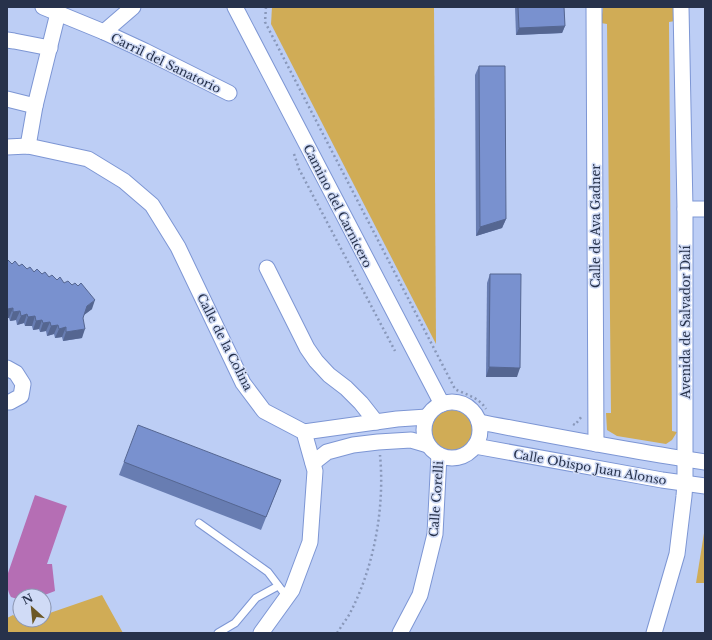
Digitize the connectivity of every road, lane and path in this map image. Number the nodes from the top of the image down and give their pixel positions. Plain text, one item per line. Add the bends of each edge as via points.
1 (43, 7) edge
2 (133, 7) edge
3 (235, 7) edge
4 (266, 7) edge
5 (594, 7) edge
6 (681, 7) edge
7 (58, 13) junction
8 (104, 32) junction
9 (7, 40) edge
10 (50, 48) junction
11 (229, 93) dead end
12 (7, 99) edge
13 (35, 106) junction
14 (28, 146) junction
15 (7, 147) edge
16 (685, 209) junction
17 (705, 209) edge
18 (267, 268) dead end
19 (7, 368) edge
20 (7, 402) edge
21 (442, 404) junction
22 (582, 416) dead end
23 (427, 418) junction
24 (484, 418) junction
25 (376, 422) junction
26 (567, 424) dead end
27 (304, 432) junction
28 (378, 442) junction
29 (596, 444) junction
30 (475, 446) junction
31 (433, 450) junction
32 (685, 459) junction
33 (705, 462) edge
34 (313, 463) junction
35 (685, 483) junction
36 (705, 486) edge
37 (199, 522) dead end
38 (282, 591) junction
39 (218, 633) edge
40 (261, 633) edge
41 (337, 633) edge
42 (400, 633) edge
43 (654, 633) edge

1 - 7 street, Carril del Sanatorio
2 - 8 street, Carril del Sanatorio
3 - 21 street, Camino del Carnicero
4 - 24 path via 265,22 455,389 473,396 484,405
5 - 29 street, Calle de Ava Gadner
6 - 16 street, Avenida de Salvador Dalí
7 - 8 street, Carril del Sanatorio
7 - 10 street
8 - 11 street, Carril del Sanatorio
9 - 10 street
10 - 13 street
12 - 13 street
13 - 14 street
14 - 15 street, Calle de la Colina
14 - 27 street, Calle de la Colina via 88,159 124,181 152,205 178,247 243,382 264,411
16 - 17 street
16 - 32 street, Avenida de Salvador Dalí
18 - 25 street via 316,361 329,376 361,403
19 - 20 street via 16,373 23,384 22,396
21 - 23 street
21 - 24 street via 460,403
22 - 26 path via 575,425
23 - 25 street
23 - 31 street via 424,436
24 - 29 street, Calle Obispo Juan Alonso
24 - 30 street
25 - 27 street
27 - 34 street
28 - 31 street via 412,440
28 - 34 street via 328,452
28 - 41 path via 381,470 378,528 363,584 349,616
29 - 32 street, Calle Obispo Juan Alonso
30 - 31 street via 470,452 455,458 447,458
30 - 35 street, Calle Obispo Juan Alonso
31 - 42 street, Calle Corelli via 435,534 420,595
32 - 33 street, Calle Obispo Juan Alonso
32 - 35 street, Avenida de Salvador Dalí
34 - 38 street via 315,471 310,542 292,590
35 - 36 street, Calle Obispo Juan Alonso
35 - 43 street, Avenida de Salvador Dalí via 677,554
37 - 38 lane via 268,572
38 - 39 lane via 256,598 235,623
38 - 40 street

